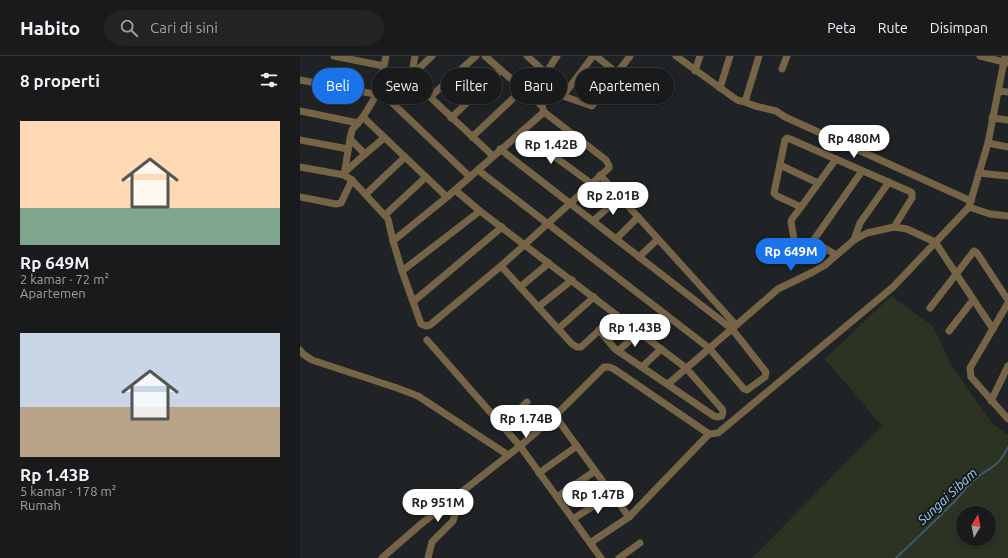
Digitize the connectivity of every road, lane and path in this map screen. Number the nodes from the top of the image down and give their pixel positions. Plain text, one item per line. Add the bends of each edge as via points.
1 (334, 56) edge
2 (386, 56) edge
3 (415, 56) edge
4 (432, 56) edge
5 (476, 56) edge
6 (485, 56) edge
7 (527, 56) edge
8 (557, 56) edge
9 (594, 56) edge
10 (630, 56) edge
11 (676, 56) edge
12 (700, 56) edge
13 (730, 56) edge
14 (759, 56) edge
15 (787, 56) edge
16 (980, 56) edge
17 (357, 58) edge
18 (1006, 60) edge
19 (384, 66) joint
20 (412, 68) edge
21 (419, 68) edge
22 (499, 68) edge
23 (540, 68) edge
24 (549, 68) edge
25 (585, 68) edge
26 (610, 68) edge
27 (621, 68) edge
28 (782, 69) dead end
29 (502, 71) edge
30 (695, 71) junction
31 (510, 78) edge
32 (300, 80) edge
33 (575, 81) edge
34 (720, 88) junction
35 (999, 91) junction
36 (1008, 92) edge
37 (372, 93) edge
38 (433, 95) edge
39 (575, 100) edge
40 (433, 101) edge
41 (510, 101) edge
42 (372, 102) edge
43 (745, 102) junction
44 (394, 104) edge
45 (466, 104) edge
46 (540, 104) edge
47 (300, 111) edge
48 (544, 112) junction
49 (451, 118) junction
50 (992, 118) junction
51 (360, 120) junction
52 (1008, 120) edge
53 (520, 132) junction
54 (472, 137) junction
55 (384, 138) junction
56 (350, 139) junction
57 (300, 140) edge
58 (988, 143) junction
59 (1008, 147) edge
60 (348, 149) junction
61 (500, 150) junction
62 (366, 154) junction
63 (493, 156) junction
64 (405, 157) junction
65 (836, 159) junction
66 (780, 165) junction
67 (300, 167) edge
68 (478, 170) junction
69 (862, 171) junction
70 (979, 172) junction
71 (344, 174) junction
72 (600, 175) junction
73 (1008, 176) edge
74 (426, 177) junction
75 (470, 177) junction
76 (352, 180) junction
77 (889, 182) junction
78 (818, 183) junction
79 (592, 184) junction
80 (455, 190) junction
81 (366, 194) junction
82 (300, 197) edge
83 (447, 197) junction
84 (620, 197) junction
85 (570, 204) junction
86 (970, 204) junction
87 (801, 207) junction
88 (480, 211) junction
89 (385, 214) junction
90 (1008, 216) edge
91 (638, 217) junction
92 (593, 221) junction
93 (547, 224) junction
94 (502, 227) junction
95 (894, 227) junction
96 (616, 239) junction
97 (658, 239) junction
98 (854, 240) junction
99 (393, 241) junction
100 (813, 241) junction
101 (935, 242) junction
102 (525, 245) junction
103 (836, 256) junction
104 (639, 257) junction
105 (549, 263) junction
106 (501, 266) junction
107 (402, 271) junction
108 (956, 275) junction
109 (572, 280) junction
110 (520, 287) junction
111 (594, 297) junction
112 (973, 300) junction
113 (414, 301) junction
114 (1008, 301) edge
115 (538, 307) junction
116 (930, 308) dead end
117 (616, 314) junction
118 (734, 327) junction
119 (558, 328) junction
120 (993, 329) junction
121 (599, 330) junction
122 (949, 331) dead end
123 (639, 332) junction
124 (427, 340) dead end
125 (709, 348) junction
126 (661, 349) junction
127 (300, 350) edge
128 (618, 351) junction
129 (1008, 366) edge
130 (642, 367) junction
131 (686, 368) junction
132 (668, 384) junction
133 (991, 400) junction
134 (527, 402) dead end
135 (554, 416) junction
136 (1008, 419) edge
137 (501, 426) junction
138 (709, 434) junction
139 (520, 446) junction
140 (577, 446) junction
141 (508, 455) junction
142 (595, 471) junction
143 (540, 473) junction
144 (463, 490) junction
145 (612, 494) junction
146 (557, 497) junction
147 (629, 517) junction
148 (573, 519) junction
149 (590, 543) junction
150 (640, 543) dead end
151 (382, 558) edge
152 (428, 558) edge
153 (601, 558) edge
154 (619, 558) edge

1 - 17 street
2 - 19 street
3 - 20 street
4 - 21 street
5 - 38 street
6 - 22 street
7 - 23 street
8 - 24 street
9 - 25 street
9 - 26 street
10 - 27 street
11 - 30 street
12 - 30 street
13 - 34 street
14 - 43 street
15 - 28 street
16 - 18 street
17 - 19 street
18 - 35 street
29 - 31 street
30 - 34 street
32 - 37 street
33 - 39 street via 563,96
34 - 43 street via 737,100
35 - 36 street
35 - 50 street
40 - 49 street
41 - 54 street
42 - 51 street
43 - 86 street via 776,111
44 - 75 street
45 - 49 street
46 - 48 street
47 - 51 street
48 - 53 street
48 - 72 street via 606,160 609,166
49 - 54 street
50 - 52 street
50 - 58 street
51 - 55 street
51 - 56 street via 352,130
53 - 61 street
53 - 79 street
54 - 63 street
55 - 62 street
55 - 64 street
56 - 60 street
56 - 62 street
57 - 60 street
58 - 59 street
58 - 70 street
60 - 71 street
61 - 63 street
61 - 85 street
62 - 71 street
63 - 68 street
64 - 74 street
64 - 81 street
65 - 66 street via 787,138
65 - 69 street
65 - 78 street
66 - 78 street
66 - 87 street via 774,193
67 - 71 street
68 - 75 street
68 - 93 street
69 - 77 street
69 - 100 street
70 - 73 street
70 - 86 street
71 - 76 street
72 - 79 street
72 - 84 street
74 - 83 street
74 - 89 street
75 - 80 street
76 - 81 street
76 - 82 street via 338,204
77 - 95 street via 911,192 913,196
77 - 98 street via 860,223
78 - 87 street
79 - 85 street
80 - 83 street
80 - 88 street
81 - 89 street
83 - 99 street
84 - 91 street
84 - 92 street
85 - 92 street
85 - 93 street
86 - 90 street via 990,214
86 - 101 street
87 - 100 street via 792,219 793,242 798,247
88 - 94 street
88 - 107 street
89 - 99 street
91 - 96 street
91 - 97 street
92 - 96 street
93 - 102 street
93 - 125 street
94 - 102 street
94 - 113 street
95 - 98 street via 867,233
95 - 101 street via 907,229
96 - 104 street
97 - 104 street
97 - 118 street
98 - 103 street
99 - 107 street
100 - 103 street
101 - 108 street
101 - 138 street via 893,287 718,433
102 - 105 street
102 - 106 street
103 - 118 street via 813,272 778,289
104 - 118 street
105 - 109 street
105 - 110 street
106 - 110 street
106 - 113 street via 426,326 421,324
107 - 113 street
108 - 112 street
108 - 114 street via 975,251
108 - 116 street
109 - 111 street
109 - 115 street
110 - 115 street
111 - 117 street
111 - 119 street
112 - 120 street
112 - 122 street
114 - 120 street
115 - 119 street
117 - 121 street
117 - 123 street
118 - 125 street
118 - 125 street via 766,372 765,376 747,390 744,389
119 - 121 street via 577,347 581,347
120 - 133 street via 969,372 970,377
121 - 128 street
123 - 126 street
123 - 128 street
124 - 137 street
125 - 131 street
126 - 130 street
126 - 131 street
127 - 141 street via 312,360 418,396
128 - 130 street
129 - 133 street
130 - 132 street
131 - 132 street
131 - 132 street via 722,409 722,416 714,416
133 - 136 street
134 - 137 street
135 - 138 street via 598,372 604,367 609,367
135 - 139 street
135 - 140 street
137 - 139 street
138 - 147 street
139 - 141 street
139 - 143 street
140 - 142 street
140 - 143 street
141 - 144 street
142 - 145 street
142 - 146 street
143 - 146 street
144 - 151 street
144 - 152 street via 453,521 432,542
145 - 147 street
145 - 148 street
146 - 148 street
147 - 149 street
148 - 149 street
149 - 153 street
150 - 154 street

